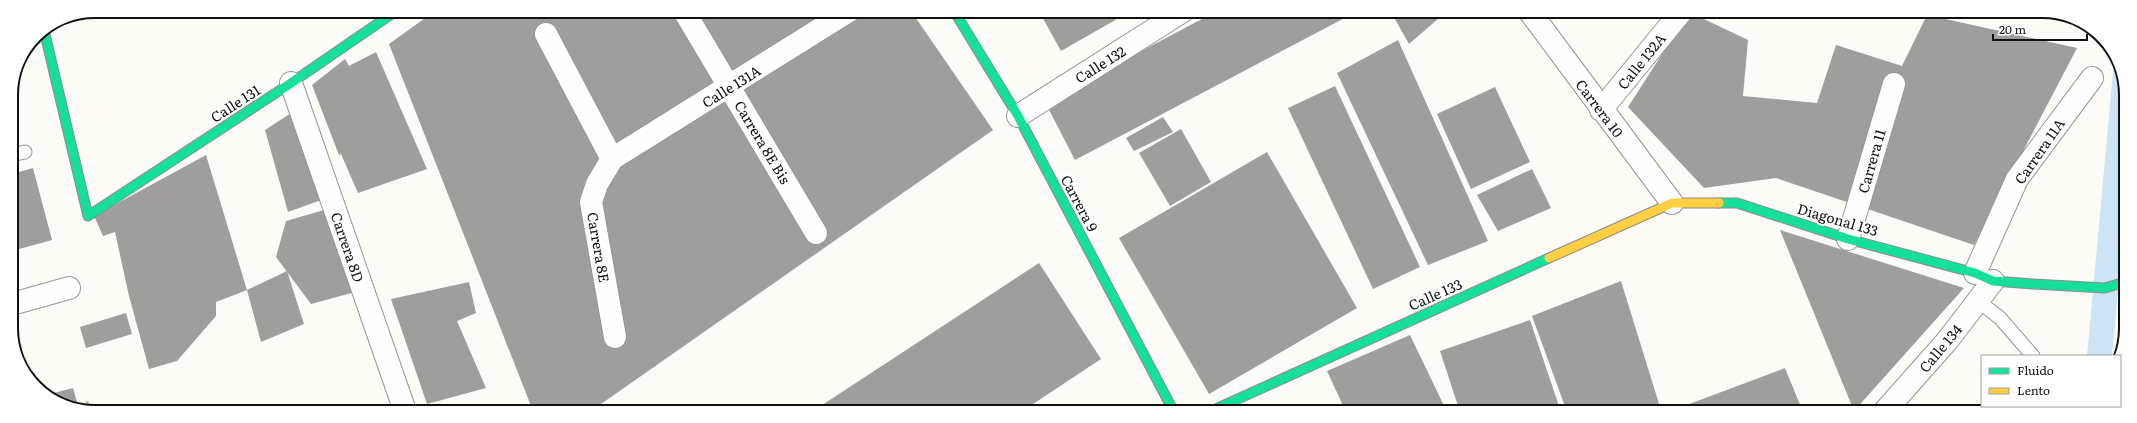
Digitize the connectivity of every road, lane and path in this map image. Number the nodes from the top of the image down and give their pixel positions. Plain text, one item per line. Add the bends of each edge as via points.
1 (386, 18) edge
2 (688, 18) edge
3 (837, 18) edge
4 (958, 18) edge
5 (1172, 18) edge
6 (1534, 18) edge
7 (1676, 18) edge
8 (546, 34) dead end
9 (45, 36) edge
10 (2092, 78) dead end
11 (291, 83) junction
12 (1894, 84) dead end
13 (730, 87) junction
14 (1601, 110) junction
15 (1018, 116) junction
16 (25, 152) dead end
17 (18, 154) edge
18 (612, 159) junction
19 (1672, 203) junction
20 (816, 233) dead end
21 (1848, 239) junction
22 (1984, 277) junction
23 (2119, 284) edge
24 (69, 288) dead end
25 (1978, 301) junction
26 (18, 302) edge
27 (615, 337) dead end
28 (2032, 355) edge
29 (87, 401) dead end
30 (88, 404) edge
31 (403, 405) edge
32 (1170, 405) edge
33 (1225, 405) edge
34 (1890, 405) edge

1 - 11 street, Calle 131
2 - 13 street, Carrera 8E Bis
3 - 13 street, Calle 131A
4 - 15 street, Carrera 9
5 - 15 street, Calle 132
6 - 14 street, Carrera 10
7 - 14 street, Calle 132A
8 - 18 street
9 - 11 street, Calle 131 via 88,216
10 - 22 street, Carrera 11A via 2017,179
11 - 31 street, Carrera 8D
12 - 21 street, Carrera 11
13 - 18 street, Calle 131A
13 - 20 street, Carrera 8E Bis
14 - 19 street, Carrera 10
15 - 32 street, Carrera 9
16 - 17 lane
18 - 27 street, Carrera 8E via 597,184 591,202
19 - 21 street, Diagonal 133 via 1737,203
19 - 33 street, Calle 133
21 - 22 street, Diagonal 133
22 - 23 street, Diagonal 133 via 2105,288
22 - 25 street, Calle 134
24 - 26 street
25 - 28 lane via 2000,318
25 - 34 street, Calle 134 via 1947,341
29 - 30 path

